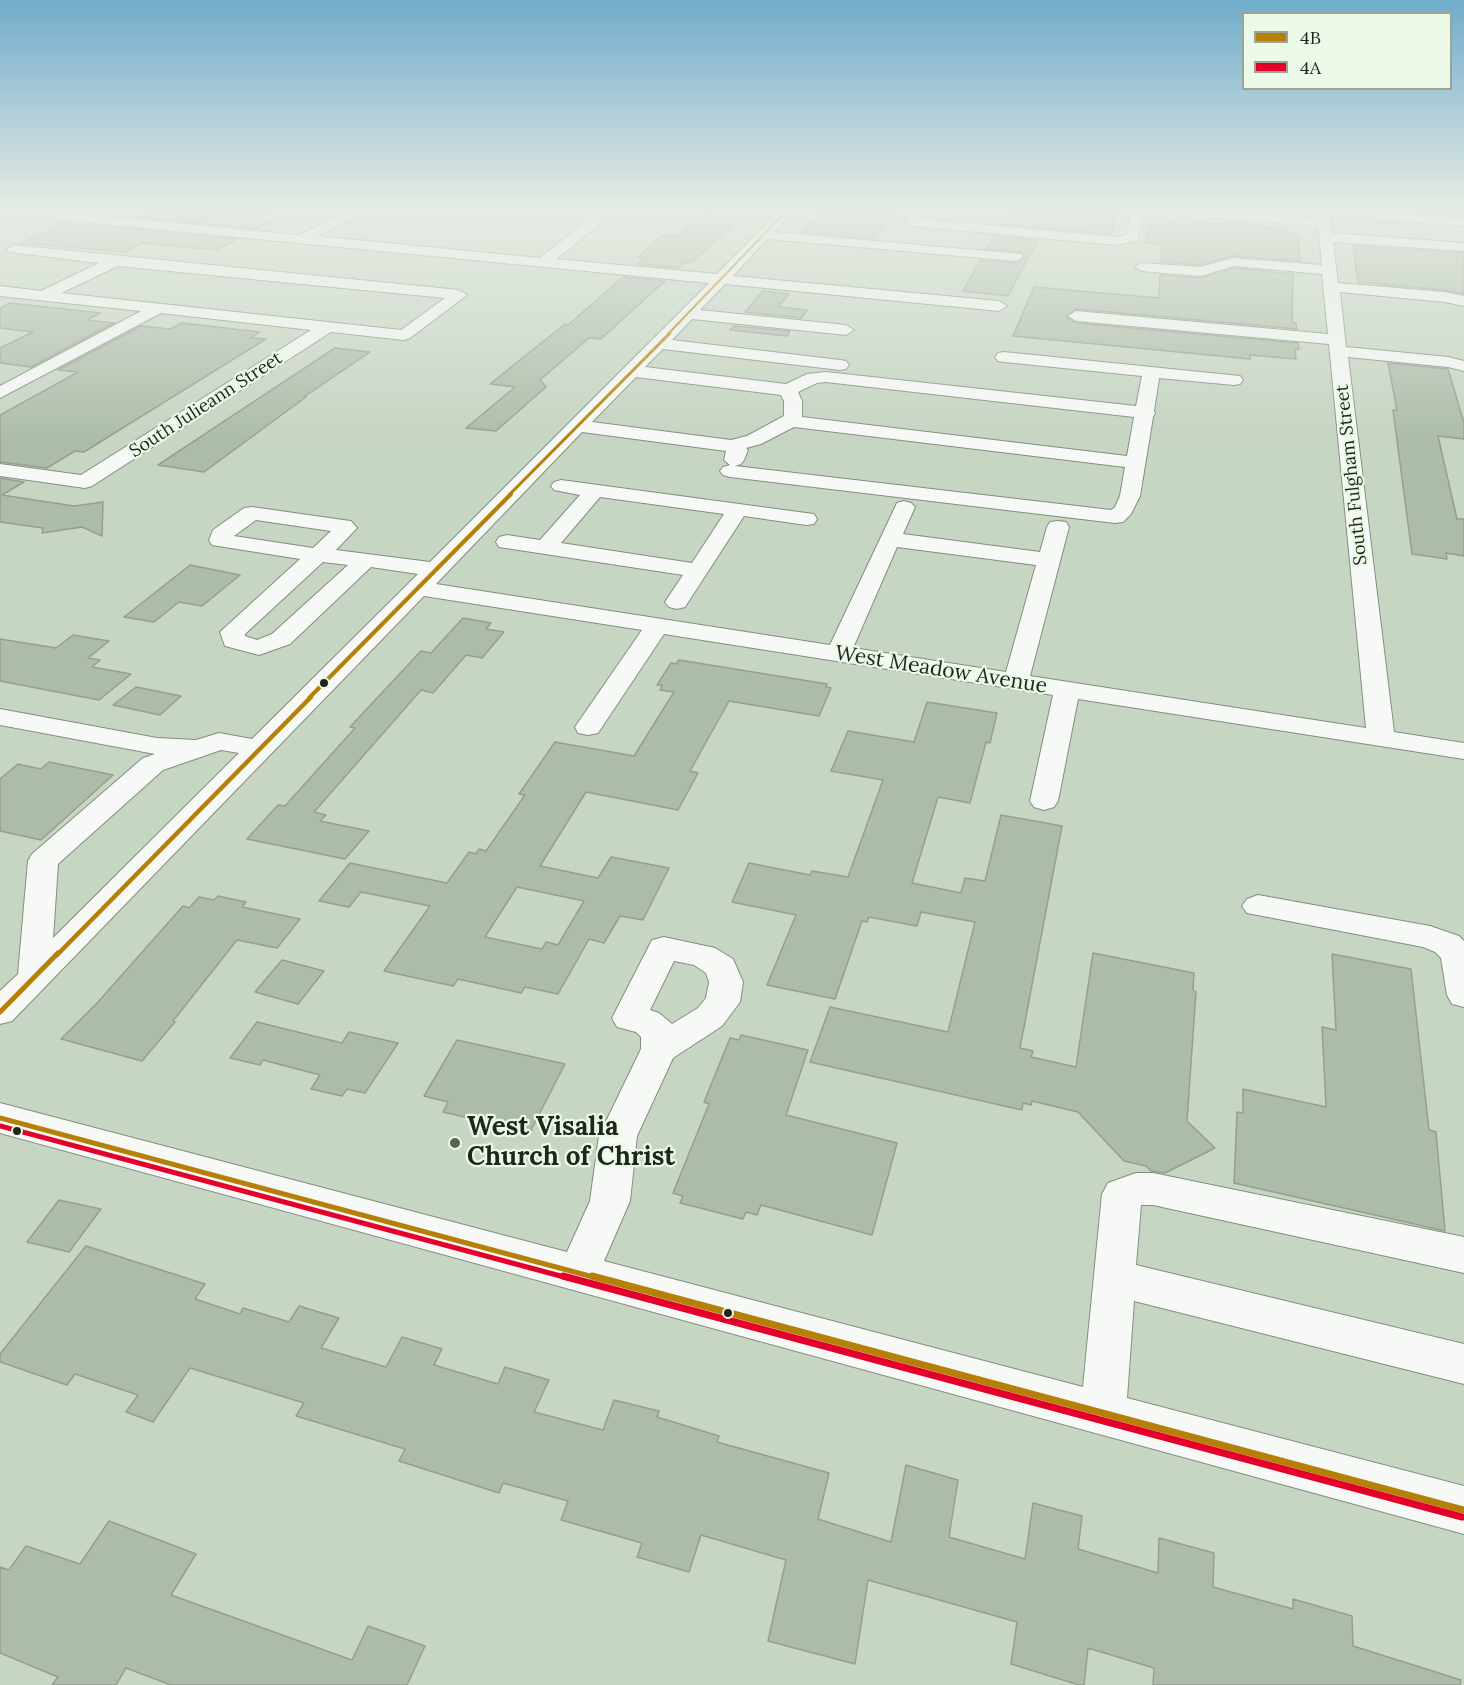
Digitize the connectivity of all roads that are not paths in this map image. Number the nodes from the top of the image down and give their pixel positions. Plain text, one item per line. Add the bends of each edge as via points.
1 (66, 285) edge
2 (348, 285) edge
3 (716, 285) edge
4 (788, 285) edge
5 (1330, 285) edge
6 (1368, 285) edge
7 (0, 291) edge
8 (42, 296) junction
9 (1464, 301) edge
10 (999, 306) dead end
11 (157, 309) junction
12 (687, 314) junction
13 (1076, 316) dead end
14 (327, 327) junction
15 (846, 330) dead end
16 (659, 343) junction
17 (1337, 345) junction
18 (1004, 357) dead end
19 (1464, 366) edge
20 (631, 371) junction
21 (1151, 372) junction
22 (1234, 380) dead end
23 (908, 387) junction
24 (788, 390) junction
25 (0, 393) edge
26 (1146, 413) junction
27 (790, 421) junction
28 (577, 426) junction
29 (731, 446) junction
30 (1137, 463) junction
31 (0, 470) edge
32 (730, 471) junction
33 (561, 486) dead end
34 (595, 490) junction
35 (706, 505) junction
36 (904, 507) dead end
37 (738, 509) junction
38 (806, 519) dead end
39 (1058, 527) dead end
40 (890, 539) junction
41 (507, 542) dead end
42 (545, 548) junction
43 (318, 555) junction
44 (366, 560) junction
45 (1048, 560) junction
46 (696, 570) junction
47 (427, 579) junction
48 (677, 602) dead end
49 (657, 626) junction
50 (838, 654) junction
51 (1016, 682) junction
52 (1067, 689) junction
53 (0, 717) edge
54 (588, 727) dead end
55 (1381, 738) junction
56 (206, 746) junction
57 (259, 749) junction
58 (1464, 751) edge
59 (1044, 801) dead end
60 (1258, 906) dead end
61 (34, 977) junction
62 (1464, 995) edge
63 (0, 1012) edge
64 (659, 1049) dead end
65 (0, 1118) edge
66 (1464, 1255) edge
67 (578, 1273) junction
68 (1115, 1278) junction
69 (1464, 1364) edge
70 (1103, 1413) junction
71 (1464, 1510) edge

1 - 8 street
2 - 14 street via 459,296 404,335
3 - 12 street
4 - 10 street
5 - 17 street, South Fulgham Street
6 - 9 street
7 - 8 street
8 - 11 street
11 - 14 street
11 - 25 street
12 - 15 street
12 - 16 street
13 - 17 street
14 - 31 street, South Julieann Street via 85,482
16 - 20 street
16 - 23 street via 899,373 908,377
17 - 19 street
17 - 55 street, South Fulgham Street
18 - 21 street
20 - 24 street
20 - 28 street
21 - 22 street
21 - 26 street
23 - 24 street via 826,377 813,378
23 - 26 street
24 - 27 street via 793,401
26 - 30 street
27 - 29 street via 754,440
27 - 30 street
28 - 29 street
28 - 47 street
29 - 32 street via 738,450
30 - 32 street via 1130,496 1115,518
32 - 35 street
33 - 34 street
34 - 35 street
34 - 42 street
35 - 37 street
36 - 40 street
37 - 38 street
37 - 46 street
39 - 45 street
40 - 45 street
40 - 50 street
41 - 42 street
42 - 46 street
43 - 43 street via 271,548 220,540 221,535 252,513 346,528
43 - 44 street, West Meadow Avenue
43 - 44 street via 232,632 234,641 259,648 281,639
44 - 47 street, West Meadow Avenue
45 - 51 street
46 - 48 street
47 - 49 street, West Meadow Avenue
47 - 57 street
49 - 50 street, West Meadow Avenue
49 - 54 street
50 - 51 street, West Meadow Avenue
51 - 52 street, West Meadow Avenue
52 - 55 street, West Meadow Avenue
52 - 59 street
53 - 56 street via 157,746
55 - 58 street, West Meadow Avenue
56 - 57 street via 219,741
56 - 61 street via 153,764 43,861
57 - 61 street
60 - 62 street via 1430,937 1447,944 1458,958
61 - 63 street
64 - 67 street via 618,1136 609,1201
65 - 67 street
66 - 68 street via 1154,1189 1136,1189 1122,1194
67 - 70 street
68 - 69 street
68 - 70 street
70 - 71 street

